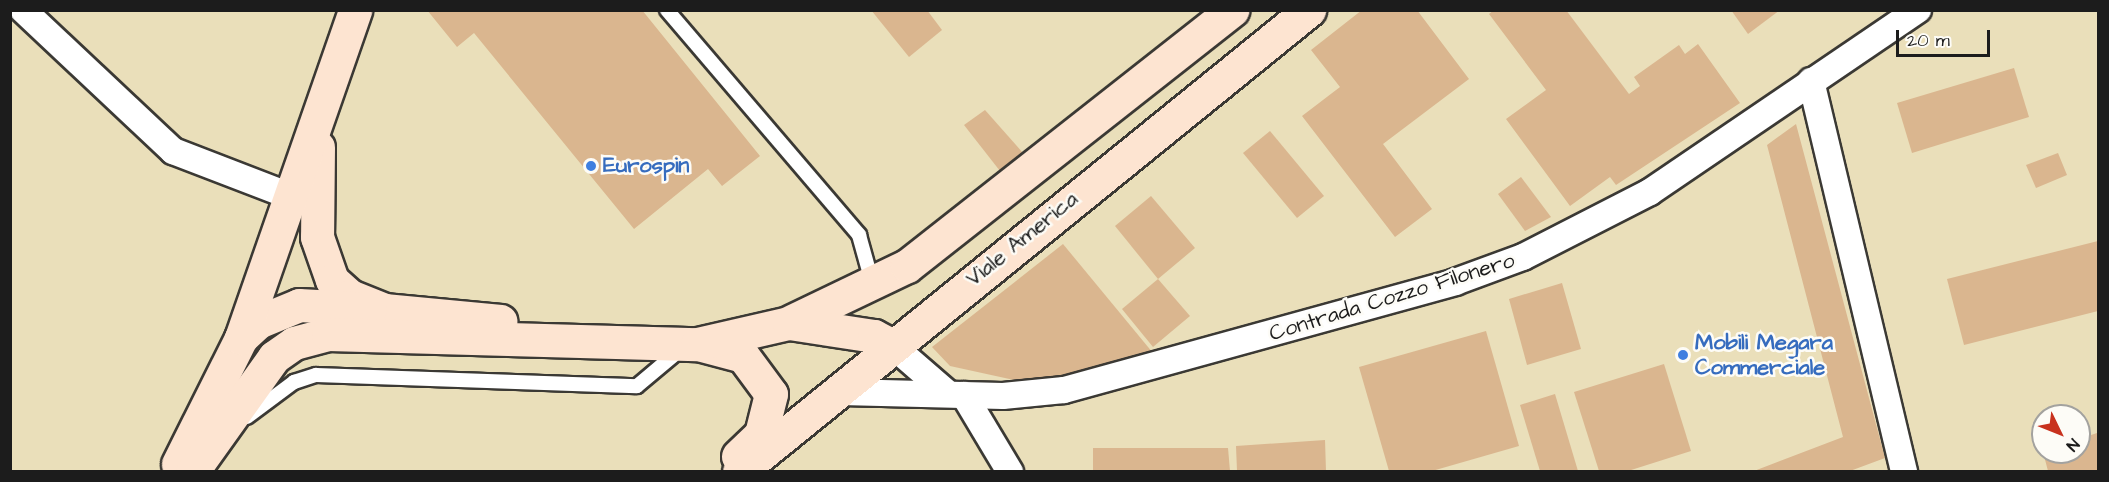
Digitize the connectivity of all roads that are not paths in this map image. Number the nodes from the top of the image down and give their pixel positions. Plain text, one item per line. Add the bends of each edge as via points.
1 (22, 10) edge
2 (354, 10) edge
3 (667, 10) edge
4 (1232, 10) edge
5 (1309, 10) edge
6 (1918, 10) edge
7 (1811, 81) junction
8 (320, 112) junction
9 (290, 196) junction
10 (873, 284) junction
11 (384, 310) junction
12 (789, 323) junction
13 (241, 338) junction
14 (556, 338) junction
15 (692, 344) junction
16 (893, 346) junction
17 (841, 392) junction
18 (955, 393) junction
19 (199, 462) edge
20 (174, 471) edge
21 (722, 471) edge
22 (739, 471) edge
23 (1010, 471) edge
24 (1904, 471) edge

1 - 9 street via 173,151
2 - 8 main road
3 - 10 lane via 859,235
4 - 10 main road via 907,266
5 - 16 main road, Viale America
6 - 7 street, Contrada Cozzo Filonero
7 - 18 street, Contrada Cozzo Filonero via 1650,192 1523,257 1120,378 1054,391
7 - 24 street
8 - 9 main road
8 - 11 main road via 316,204 322,261 350,296
9 - 13 main road
10 - 12 main road
11 - 13 main road via 299,305 258,322
11 - 14 main road via 515,323
12 - 15 main road
12 - 16 main road via 874,336
13 - 20 main road
14 - 15 main road
14 - 19 main road via 452,340 328,334 294,343 268,365
15 - 19 lane via 637,386 316,375 269,397
15 - 21 main road via 743,356 771,394 761,434
16 - 17 main road, Viale America
16 - 18 street
17 - 18 street, Contrada Cozzo Filonero
17 - 22 main road, Viale America
18 - 23 street

